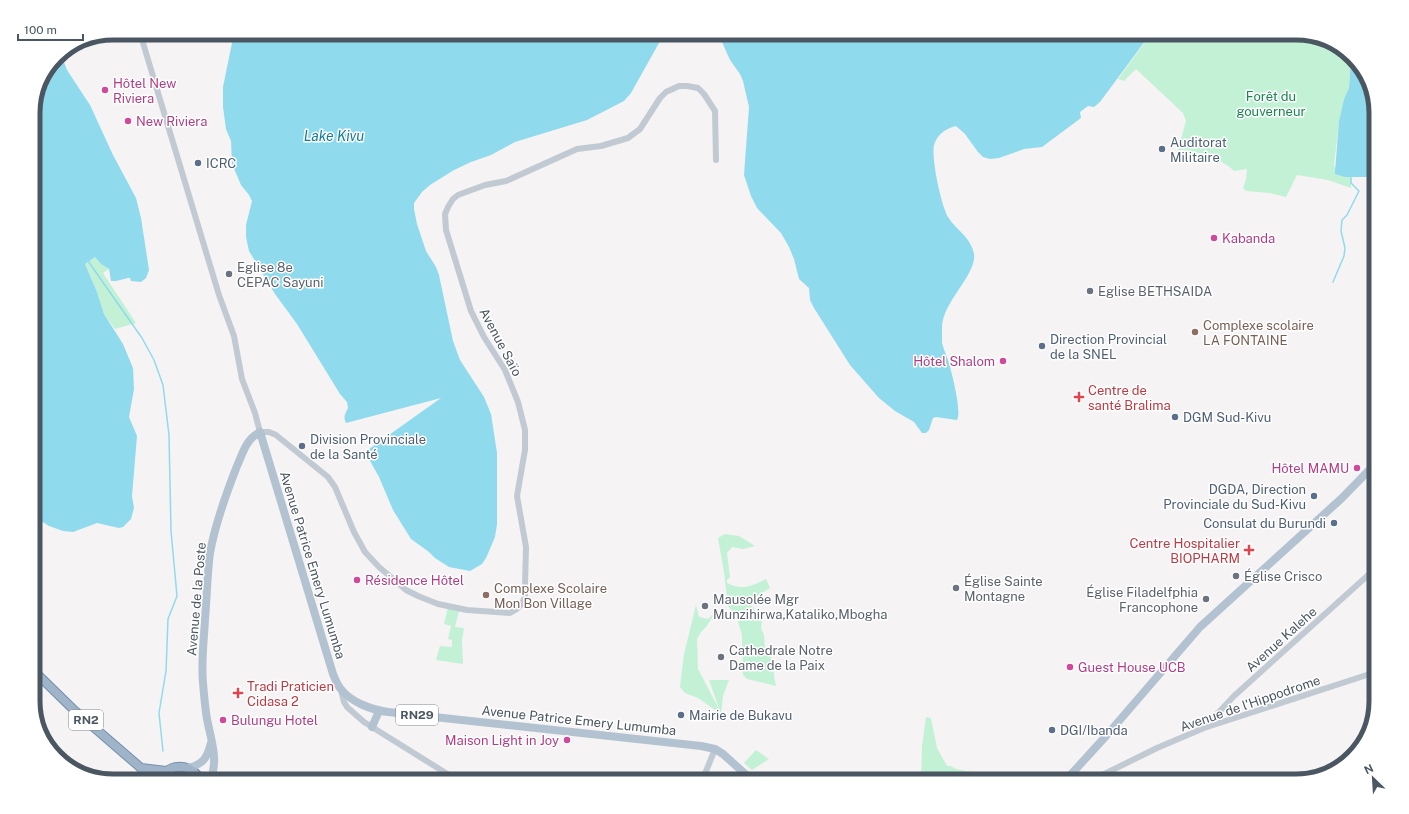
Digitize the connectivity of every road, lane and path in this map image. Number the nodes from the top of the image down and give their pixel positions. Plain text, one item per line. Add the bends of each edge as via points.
1 (142, 40) edge
2 (716, 160) dead end
3 (260, 432) junction
4 (1369, 470) edge
5 (1369, 574) edge
6 (1369, 674) edge
7 (40, 677) edge
8 (341, 690) junction
9 (379, 711) junction
10 (372, 727) junction
11 (1204, 728) junction
12 (212, 741) junction
13 (715, 749) junction
14 (141, 768) junction
15 (189, 768) junction
16 (166, 771) junction
17 (146, 774) edge
18 (163, 774) edge
19 (197, 774) edge
20 (212, 774) edge
21 (447, 774) edge
22 (705, 774) edge
23 (746, 774) edge
24 (1072, 774) edge
25 (1104, 774) edge

1 - 3 street, Avenue Patrice Emery Lumumba via 219,295 234,336 242,379
2 - 3 street, Avenue Saïo via 715,111 698,88 679,86 660,98 640,129 628,138 601,146 577,149 506,181 458,194 448,207 445,214 446,230 471,311 505,370 518,402 525,430 525,450 517,496 526,547 525,596 517,609 510,613 493,613 462,609 438,604 406,590 365,552 328,477 276,434
3 - 8 main road, Avenue Patrice Emery Lumumba via 329,659
3 - 12 main road, Avenue de la Poste via 247,443 234,473 210,552 202,662
4 - 24 main road via 1342,498 1200,627
5 - 11 street, Avenue Kalehe via 1234,696
6 - 11 street, Avenue de l'Hippodrome
7 - 14 highway, RN2
8 - 9 main road, Avenue Patrice Emery Lumumba / RN29 via 364,706
8 - 10 street via 347,707
9 - 10 main road
9 - 13 main road, Avenue Patrice Emery Lumumba / RN29 via 674,742
10 - 21 street
11 - 25 street, Avenue de l'Hippodrome
12 - 15 main road via 206,758
12 - 20 main road, Avenue de la Poste via 215,757
13 - 22 street
13 - 23 main road, Avenue Patrice Emery Lumumba / RN29
14 - 16 highway
14 - 17 highway, RN2
15 - 16 highway via 176,766
15 - 19 highway
16 - 18 highway

